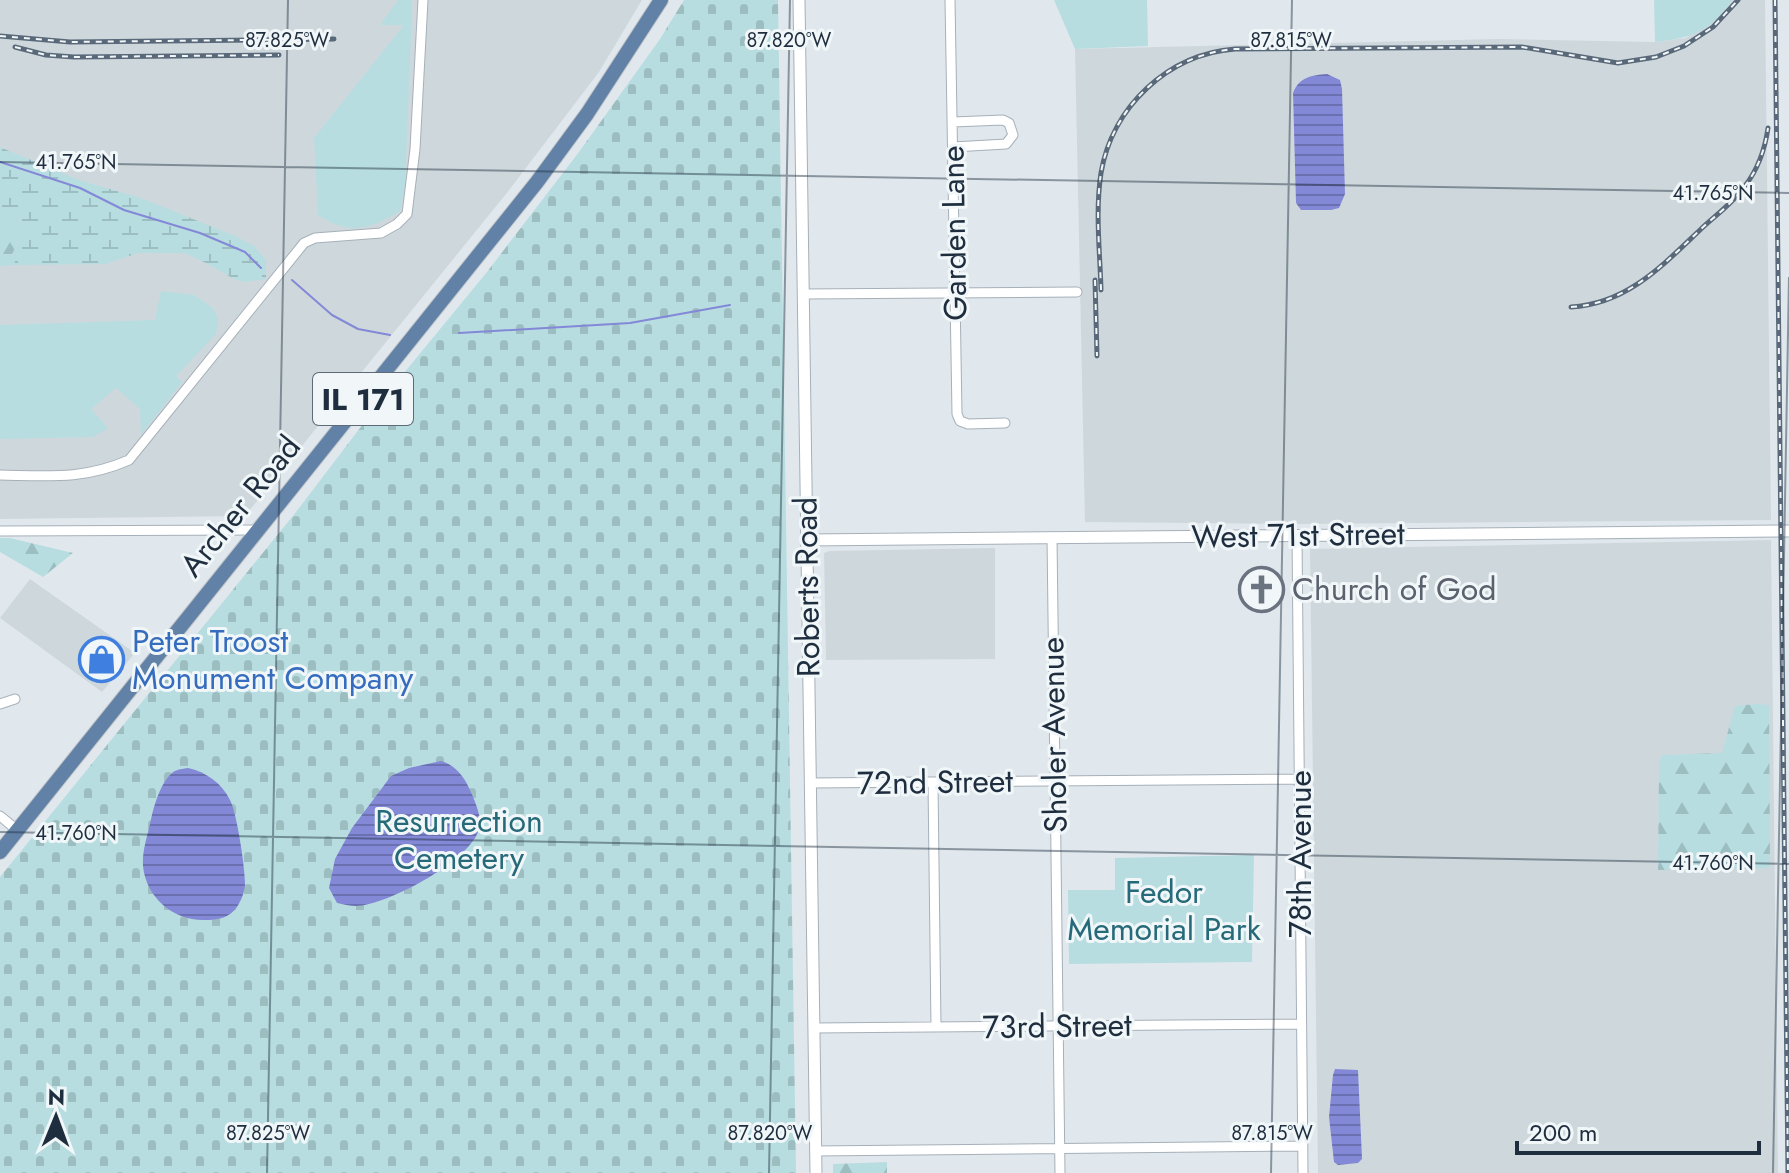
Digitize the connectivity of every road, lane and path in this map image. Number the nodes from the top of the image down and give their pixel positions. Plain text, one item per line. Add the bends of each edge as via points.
1 (423, 0) edge
2 (661, 0) edge
3 (799, 0) edge
4 (950, 0) edge
5 (953, 122) junction
6 (953, 147) junction
7 (1077, 292) dead end
8 (803, 294) junction
9 (956, 294) junction
10 (1005, 423) dead end
11 (0, 475) edge
12 (256, 530) junction
13 (0, 531) edge
14 (1789, 531) edge
15 (1297, 535) junction
16 (1052, 537) junction
17 (807, 540) junction
18 (15, 699) dead end
19 (0, 704) edge
20 (1300, 779) junction
21 (1054, 781) junction
22 (933, 782) junction
23 (810, 783) junction
24 (0, 816) edge
25 (17, 830) junction
26 (0, 852) edge
27 (1301, 1024) junction
28 (1058, 1026) junction
29 (936, 1027) junction
30 (814, 1028) junction
31 (1303, 1146) junction
32 (1059, 1148) junction
33 (815, 1151) junction
34 (816, 1173) edge
35 (1060, 1173) edge
36 (1303, 1173) edge

1 - 11 street via 407,214 381,233 304,243 129,460 79,476
2 - 12 main road, Archer Road / IL 171 via 537,182
3 - 8 street, Roberts Road
4 - 5 street, Garden Lane
5 - 6 street, Garden Lane
5 - 6 street via 1003,120 1013,135 1006,144
6 - 9 street, Garden Lane
7 - 9 street
8 - 9 street
8 - 17 street, Roberts Road
9 - 10 street, Garden Lane via 957,414 968,424
12 - 13 street
12 - 25 main road, Archer Road / IL 171
14 - 15 street, West 71st Street
15 - 16 street, West 71st Street
15 - 20 street, 78th Avenue
16 - 17 street, West 71st Street
16 - 21 street, Sholer Avenue
17 - 23 street, Roberts Road
18 - 19 street
20 - 21 street, 72nd Street
20 - 27 street, 78th Avenue
21 - 22 street, 72nd Street
21 - 28 street, Sholer Avenue
22 - 23 street, 72nd Street
22 - 29 street
23 - 30 street, Roberts Road
24 - 25 street
25 - 26 main road, Archer Road / IL 171
27 - 28 street, 73rd Street
27 - 31 street, 78th Avenue
28 - 29 street, 73rd Street
28 - 32 street, Sholer Avenue
29 - 30 street, 73rd Street
30 - 33 street, Roberts Road
31 - 32 street
31 - 36 street, 78th Avenue
32 - 33 street
32 - 35 street, Sholer Avenue
33 - 34 street, Roberts Road

